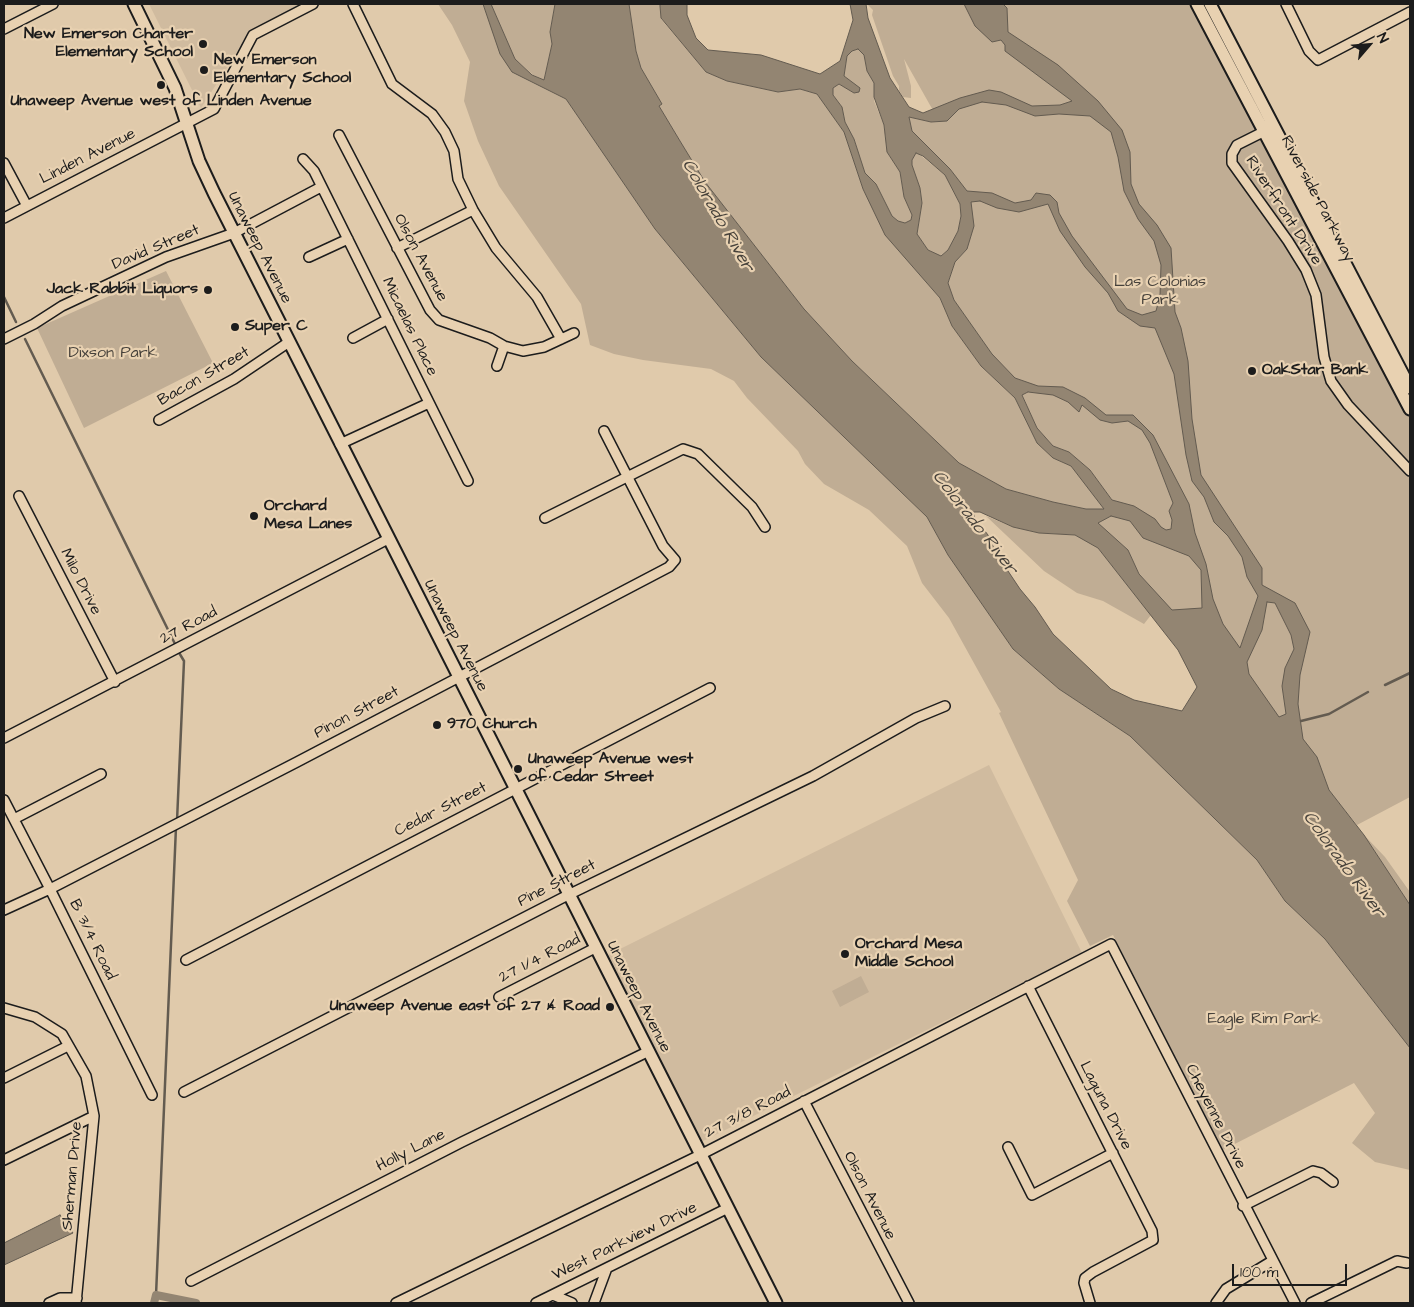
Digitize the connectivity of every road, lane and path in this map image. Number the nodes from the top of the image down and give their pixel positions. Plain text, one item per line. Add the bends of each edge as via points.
1 (53, 4) edge
2 (134, 4) edge
3 (313, 4) edge
4 (353, 4) edge
5 (1197, 4) edge
6 (1210, 4) edge
7 (1286, 4) edge
8 (1410, 12) edge
9 (4, 29) edge
10 (186, 123) junction
11 (1263, 132) junction
12 (339, 135) dead end
13 (303, 160) dead end
14 (4, 163) edge
15 (321, 188) junction
16 (27, 206) junction
17 (473, 210) junction
18 (4, 218) edge
19 (234, 233) junction
20 (348, 239) junction
21 (397, 248) junction
22 (308, 257) dead end
23 (388, 319) junction
24 (574, 333) dead end
25 (353, 338) dead end
26 (4, 339) edge
27 (561, 340) junction
28 (288, 342) junction
29 (504, 346) junction
30 (497, 366) dead end
31 (1410, 388) edge
32 (429, 403) junction
33 (1410, 409) edge
34 (159, 420) dead end
35 (604, 431) dead end
36 (340, 444) junction
37 (1410, 471) edge
38 (627, 476) junction
39 (468, 481) dead end
40 (19, 496) dead end
41 (545, 518) dead end
42 (765, 527) dead end
43 (388, 539) junction
44 (457, 676) junction
45 (115, 682) junction
46 (710, 688) dead end
47 (945, 706) dead end
48 (4, 738) edge
49 (101, 774) dead end
50 (514, 789) junction
51 (4, 800) edge
52 (14, 819) junction
53 (50, 888) junction
54 (568, 895) junction
55 (4, 910) edge
56 (1111, 944) joint
57 (595, 948) junction
58 (186, 960) dead end
59 (1028, 986) junction
60 (500, 997) dead end
61 (4, 1008) edge
62 (68, 1046) junction
63 (648, 1052) junction
64 (4, 1078) edge
65 (184, 1092) dead end
66 (152, 1095) dead end
67 (804, 1101) junction
68 (94, 1116) junction
69 (1008, 1147) dead end
70 (1113, 1153) junction
71 (700, 1155) junction
72 (4, 1160) edge
73 (1333, 1182) dead end
74 (1243, 1206) junction
75 (728, 1208) junction
76 (1272, 1262) junction
77 (1407, 1263) dead end
78 (607, 1268) junction
79 (191, 1281) dead end
80 (553, 1295) junction
81 (77, 1301) edge
82 (50, 1303) edge
83 (396, 1303) edge
84 (536, 1303) edge
85 (572, 1303) edge
86 (594, 1303) edge
87 (776, 1303) edge
88 (909, 1303) edge
89 (1090, 1303) edge
90 (1216, 1303) edge
91 (1295, 1303) edge
92 (1310, 1303) edge

1 - 9 street
2 - 10 main road, Unaweep Avenue via 175,88
3 - 10 street, Linden Avenue via 253,35 214,109
4 - 17 street via 392,84 432,114 445,132 454,151 458,179
5 - 11 main road, Riverside Parkway
6 - 31 main road, Riverside Parkway
7 - 8 street via 1309,51 1318,60
10 - 16 street, Linden Avenue
10 - 19 main road, Unaweep Avenue via 199,161
11 - 33 main road, Riverside Parkway
11 - 37 street, Riverfront Drive via 1237,145 1232,163 1306,270 1316,295 1324,357 1331,381 1348,405
12 - 21 street, Olson Avenue
13 - 15 street, Micaelas Place via 314,171
14 - 16 street
15 - 19 street, David Street
15 - 20 street, Micaelas Place
16 - 18 street, Linden Avenue
17 - 21 street
17 - 27 street via 496,248 538,297
19 - 26 street, David Street via 166,258 62,306
19 - 28 main road, Unaweep Avenue
20 - 22 street
20 - 23 street, Micaelas Place
21 - 29 street, Olson Avenue via 430,310 439,320
23 - 25 street
23 - 32 street, Micaelas Place
24 - 27 street, Olson Avenue
27 - 29 street, Olson Avenue via 523,351
28 - 34 street, Bacon Street via 234,379
28 - 36 main road, Unaweep Avenue
29 - 30 street
32 - 36 street
32 - 39 street, Micaelas Place
35 - 38 street
36 - 43 main road, Unaweep Avenue
38 - 41 street
38 - 42 street via 674,452 690,450 752,507
38 - 44 street, Pinon Street via 663,546 675,560 669,567
40 - 45 street, Milo Drive
43 - 44 main road, Unaweep Avenue
43 - 45 street, 27 Road
44 - 50 main road, Unaweep Avenue
44 - 53 street, Pinon Street
45 - 48 street, 27 Road
46 - 50 street, Cedar Street
47 - 54 street, Pine Street via 916,718 813,776
49 - 52 street
50 - 54 main road, Unaweep Avenue
50 - 58 street, Cedar Street
51 - 52 street, B 3/4 Road
52 - 53 street, B 3/4 Road
53 - 55 street, Pinon Street
53 - 66 street, B 3/4 Road
54 - 57 main road, Unaweep Avenue
54 - 65 street, Pine Street
56 - 59 street, 27 3/8 Road
56 - 74 street, Cheyenne Drive
57 - 60 street, 27 1/4 Road
57 - 63 main road, Unaweep Avenue
59 - 67 street, 27 3/8 Road
59 - 70 street, Laguna Drive
61 - 62 street, Sherman Drive via 35,1017 62,1034
62 - 64 street
62 - 68 street, Sherman Drive via 86,1076
63 - 71 main road, Unaweep Avenue
63 - 79 street, Holly Lane via 462,1142
67 - 71 street, 27 3/8 Road
67 - 88 street, Olson Avenue
68 - 72 street
68 - 81 street, Sherman Drive
69 - 70 street via 1032,1195
70 - 89 street, Laguna Drive via 1152,1231 1153,1240 1085,1278
71 - 75 main road, Unaweep Avenue
71 - 83 street, 27 3/8 Road
73 - 74 street via 1322,1173 1313,1171
74 - 76 street, Cheyenne Drive
75 - 78 street, West Parkview Drive
75 - 87 main road, Unaweep Avenue
76 - 90 street via 1226,1289
76 - 91 street, Cheyenne Drive
77 - 92 street via 1397,1261
78 - 80 street, West Parkview Drive
78 - 86 street
80 - 84 street, West Parkview Drive
80 - 85 street
81 - 82 street via 60,1298

